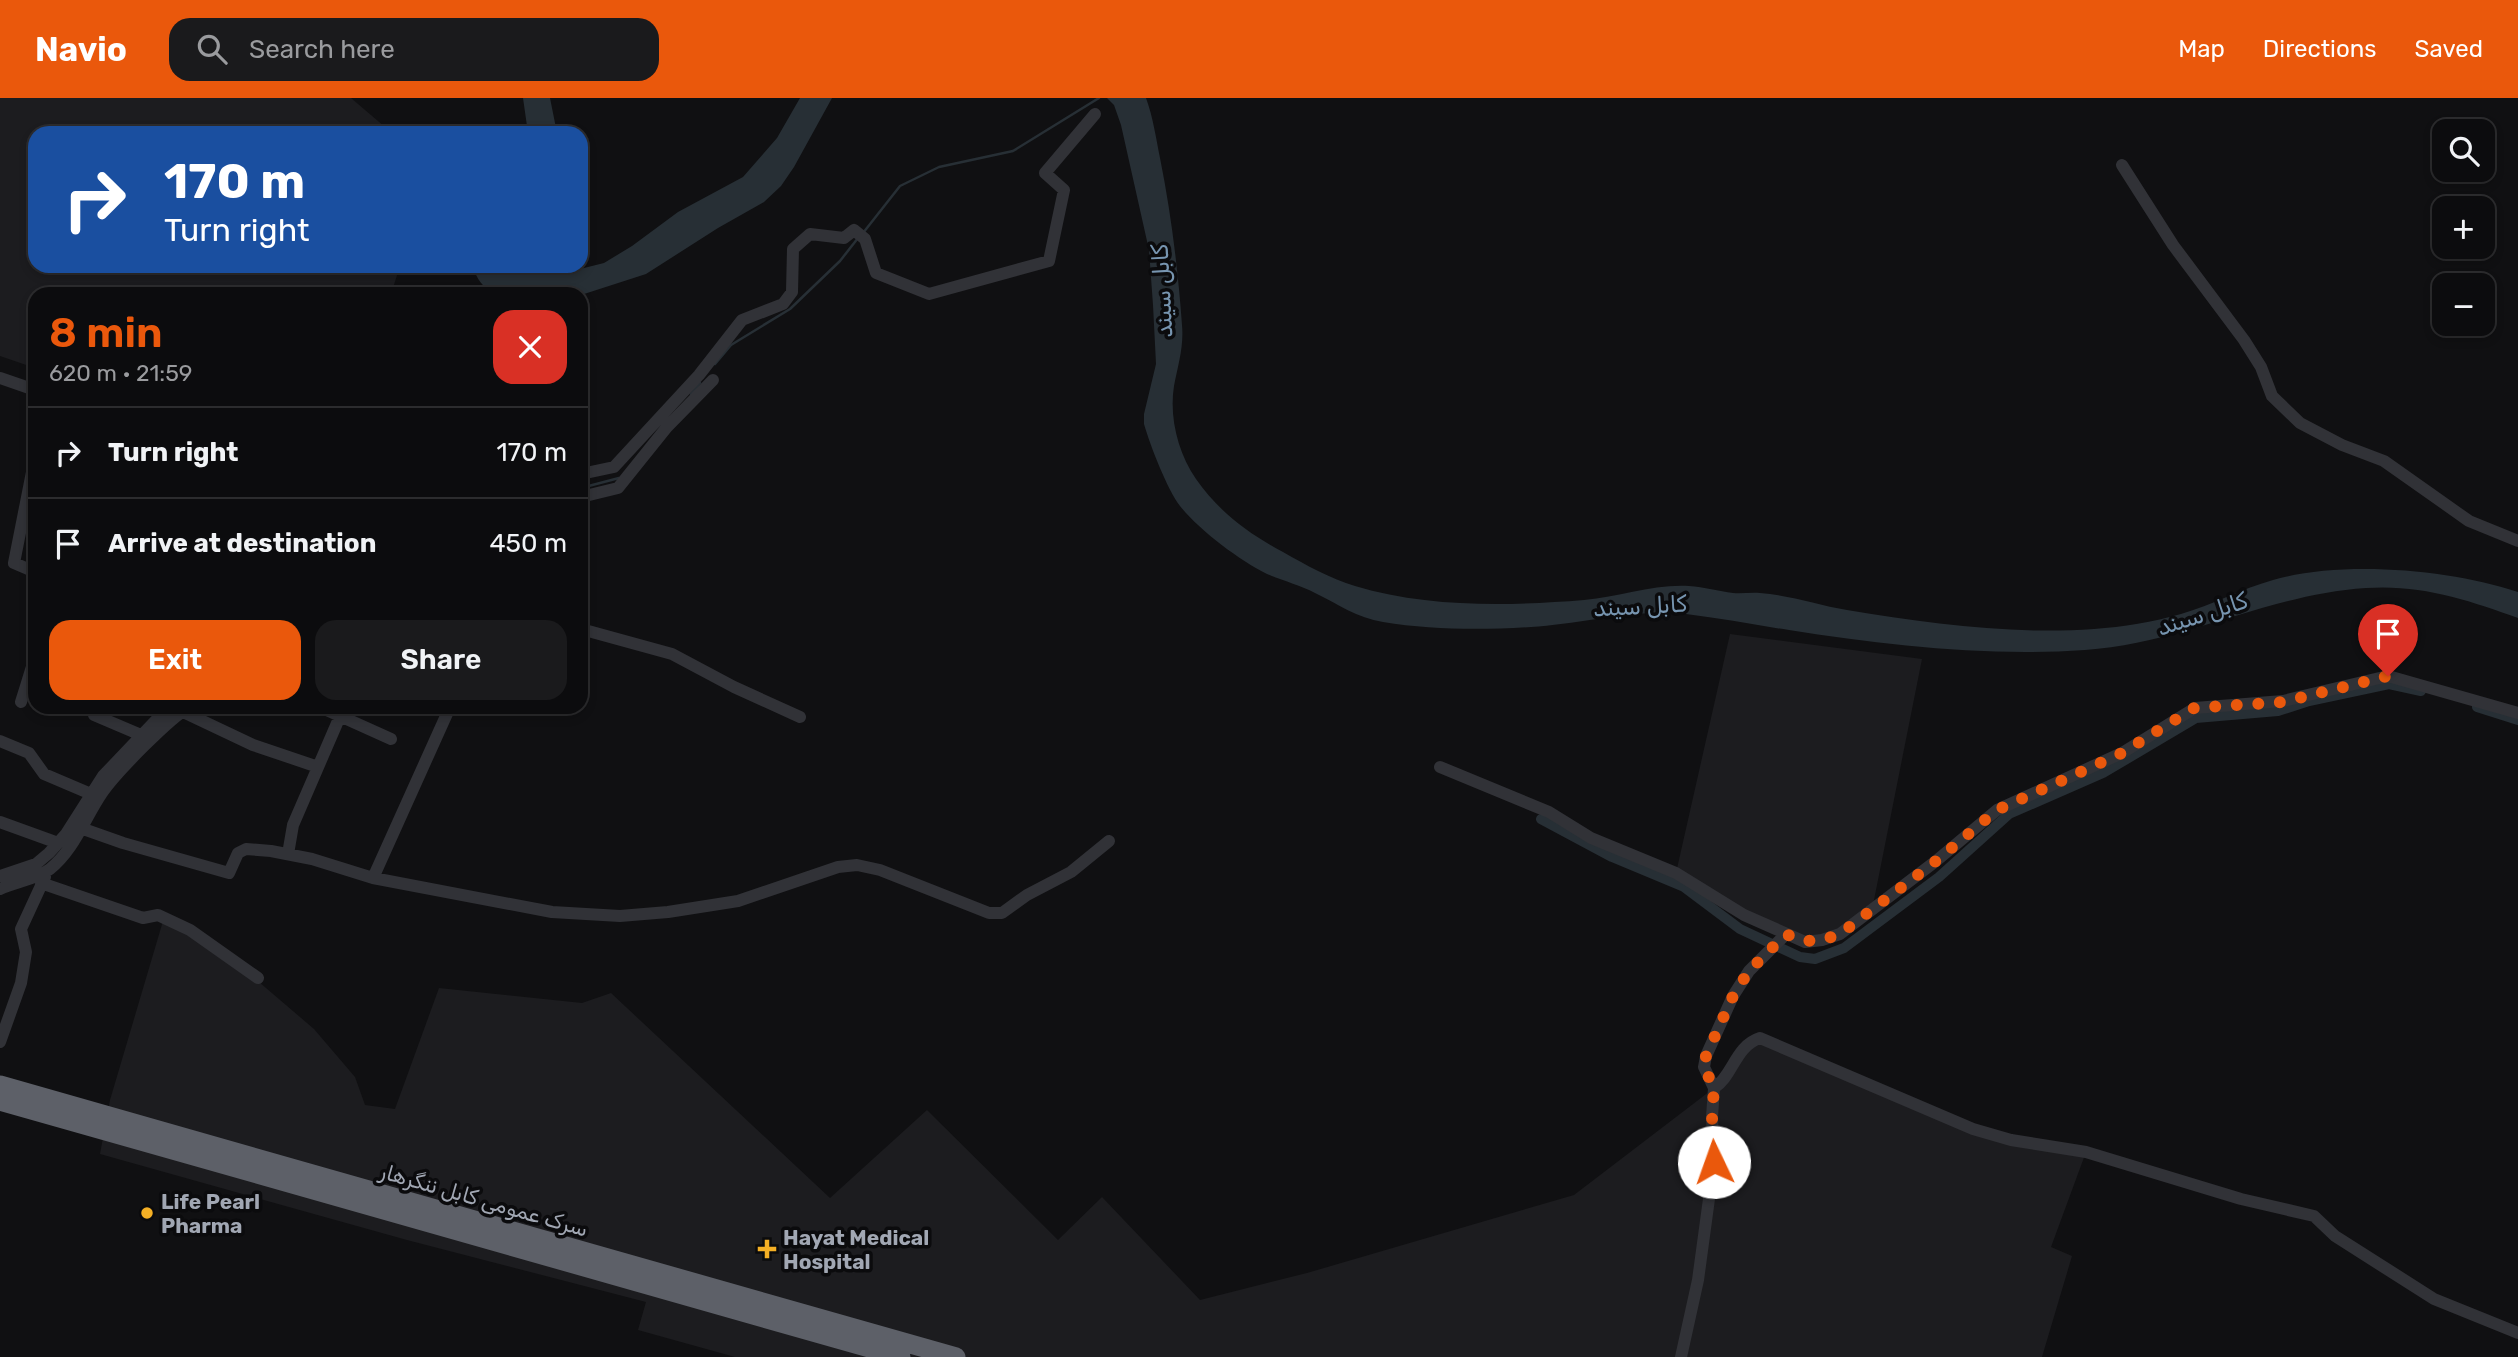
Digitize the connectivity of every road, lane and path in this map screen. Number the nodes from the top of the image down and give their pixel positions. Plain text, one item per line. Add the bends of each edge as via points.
1 (1095, 114) dead end
2 (2122, 165) dead end
3 (0, 378) edge
4 (713, 380) dead end
5 (28, 388) edge
6 (588, 473) edge
7 (28, 492) edge
8 (588, 495) edge
9 (2518, 541) edge
10 (28, 569) edge
11 (588, 631) edge
12 (28, 680) edge
13 (21, 702) dead end
14 (2518, 713) edge
15 (171, 714) edge
16 (175, 714) edge
17 (341, 714) edge
18 (346, 714) edge
19 (447, 714) edge
20 (94, 715) dead end
21 (800, 718) dead end
22 (143, 738) junction
23 (391, 739) dead end
24 (0, 741) edge
25 (318, 767) junction
26 (1440, 767) dead end
27 (91, 794) junction
28 (0, 822) edge
29 (76, 827) junction
30 (1109, 841) dead end
31 (58, 843) junction
32 (288, 854) junction
33 (49, 870) junction
34 (0, 876) edge
35 (373, 878) junction
36 (41, 883) junction
37 (0, 889) edge
38 (1786, 934) junction
39 (258, 978) dead end
40 (0, 1042) edge
41 (1711, 1083) junction
42 (0, 1085) edge
43 (0, 1101) edge
44 (188, 1147) junction
45 (2518, 1333) edge
46 (855, 1337) junction
47 (901, 1357) edge
48 (956, 1357) edge
49 (1681, 1357) edge

1 - 6 street via 1045,173 1064,190 1049,261 929,294 876,273 865,239 854,230 844,239 810,234 793,249 792,292 783,304 742,320 692,383 614,467
2 - 9 street via 2173,245 2250,349 2272,396 2300,423 2384,461 2469,522
3 - 5 street
4 - 8 street via 618,488
7 - 10 street via 14,563
11 - 21 street via 672,654
12 - 13 street
14 - 38 street via 2388,676 2283,702 2194,708 2122,753 1997,810 1840,934 1805,942
15 - 22 street
16 - 25 street
17 - 25 street
18 - 23 street
19 - 35 street
20 - 22 street
22 - 27 street via 103,775
22 - 29 street
24 - 27 street via 29,753 44,774
25 - 32 street via 293,825
26 - 38 street via 1549,812 1591,838 1676,873 1744,915
27 - 29 street
28 - 31 street
29 - 31 street
29 - 32 street via 229,873 238,853 246,849
29 - 33 street
30 - 35 street via 1072,872 1002,913 989,913 857,865 838,867 738,901 620,916 552,912
31 - 34 street via 36,864
32 - 35 street
33 - 36 street
33 - 37 street
36 - 39 street via 143,918 158,915 190,930
36 - 40 street via 21,929 26,952 21,983
38 - 41 street via 1749,971 1733,996 1706,1056 1704,1067
41 - 45 street via 1720,1084 1735,1058 1759,1038 1973,1129 2086,1152 2314,1216 2335,1236 2434,1299
41 - 49 street via 1714,1162 1698,1280
42 - 44 highway, سرک عمومی کابل ننگرهار
43 - 44 highway, سرک عمومی کابل ننگرهار
44 - 46 highway, سرک عمومی کابل ننگرهار
46 - 47 highway, سرک عمومی کابل ننگرهار
46 - 48 highway, سرک عمومی کابل ننگرهار

